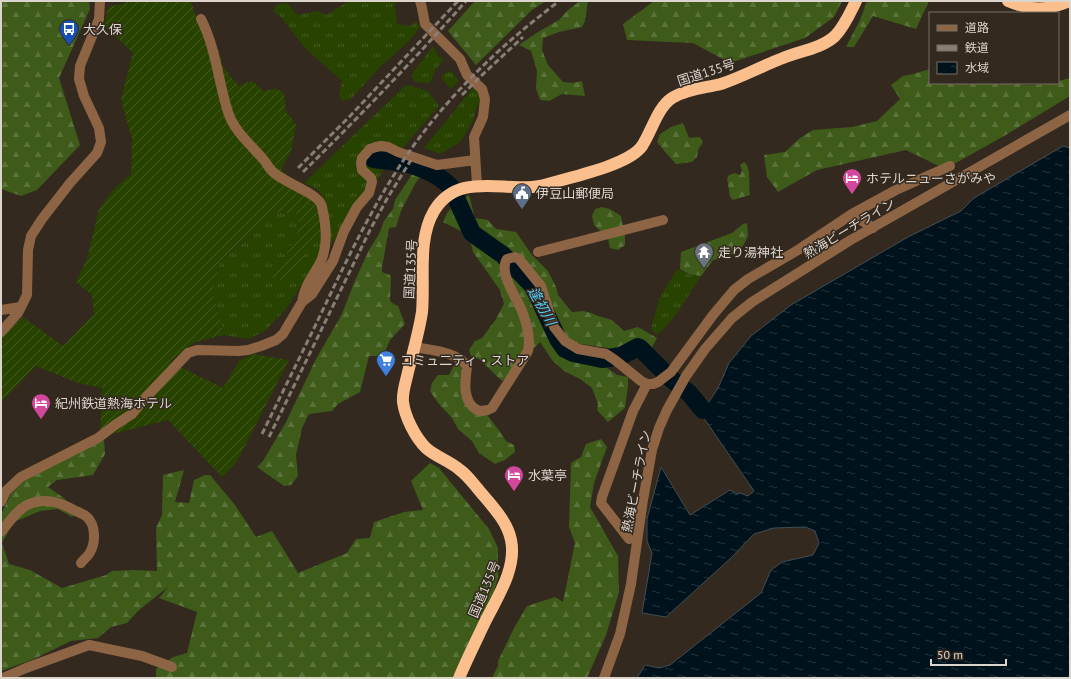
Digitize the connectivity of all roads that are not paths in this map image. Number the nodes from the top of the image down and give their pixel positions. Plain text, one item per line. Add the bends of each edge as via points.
1 (100, 1) edge
2 (420, 1) edge
3 (856, 1) edge
4 (1008, 1) edge
5 (1070, 1) edge
6 (201, 19) dead end
7 (1070, 115) edge
8 (475, 160) junction
9 (950, 166) dead end
10 (473, 186) junction
11 (852, 214) junction
12 (663, 220) dead end
13 (873, 228) junction
14 (538, 252) dead end
15 (302, 302) junction
16 (21, 307) junction
17 (1, 310) edge
18 (1, 332) edge
19 (414, 347) junction
20 (646, 384) junction
21 (1, 502) edge
22 (1, 532) edge
23 (629, 539) dead end
24 (81, 563) dead end
25 (172, 667) dead end
26 (3, 678) edge
27 (459, 678) edge
28 (604, 678) edge

1 - 16 street via 99,19 80,66 79,79 100,128 101,142 97,153 70,183 31,236 28,250 27,295
2 - 8 street via 425,24 460,58 467,75 482,89 485,99 483,117 474,137
3 - 10 highway, 国道135号 via 836,35 826,43 729,81 673,98 661,110 641,148 625,160 538,187
4 - 5 highway via 1022,7 1039,9 1055,7
6 - 15 street via 213,47 228,113 242,137 271,171 318,199 322,206 326,242 322,260 307,285
7 - 13 street, 熱海ビーチライン
8 - 10 street
8 - 15 street via 437,165 381,146 370,149 361,163 362,170 372,182 369,193 346,226 333,262 312,294
9 - 11 street via 896,190
10 - 19 highway, 国道135号 via 458,190 445,198 430,220 425,235 422,311
11 - 13 street
11 - 20 street via 739,286 713,315 671,372 658,382
12 - 14 street
13 - 28 street, 熱海ビーチライン via 752,302 732,318 686,376 659,428 652,450 631,584 620,634
15 - 21 street via 283,334 276,340 239,351 197,350 188,353 132,414 98,438 21,477 6,491
16 - 17 street
16 - 18 street
19 - 20 street via 458,357 467,366 466,397 469,402 474,408 482,411 492,408 528,351 529,345 526,322 505,270 507,259 515,257 541,286 554,327 565,341 578,348 606,354
19 - 27 highway, 国道135号 via 403,401 413,430 426,448 464,472 496,511 511,540 512,551 507,576
20 - 23 street via 633,411 601,503
22 - 24 street via 16,513 26,506 39,501 53,501 88,517 95,532 89,554
25 - 26 street via 142,656 88,644

